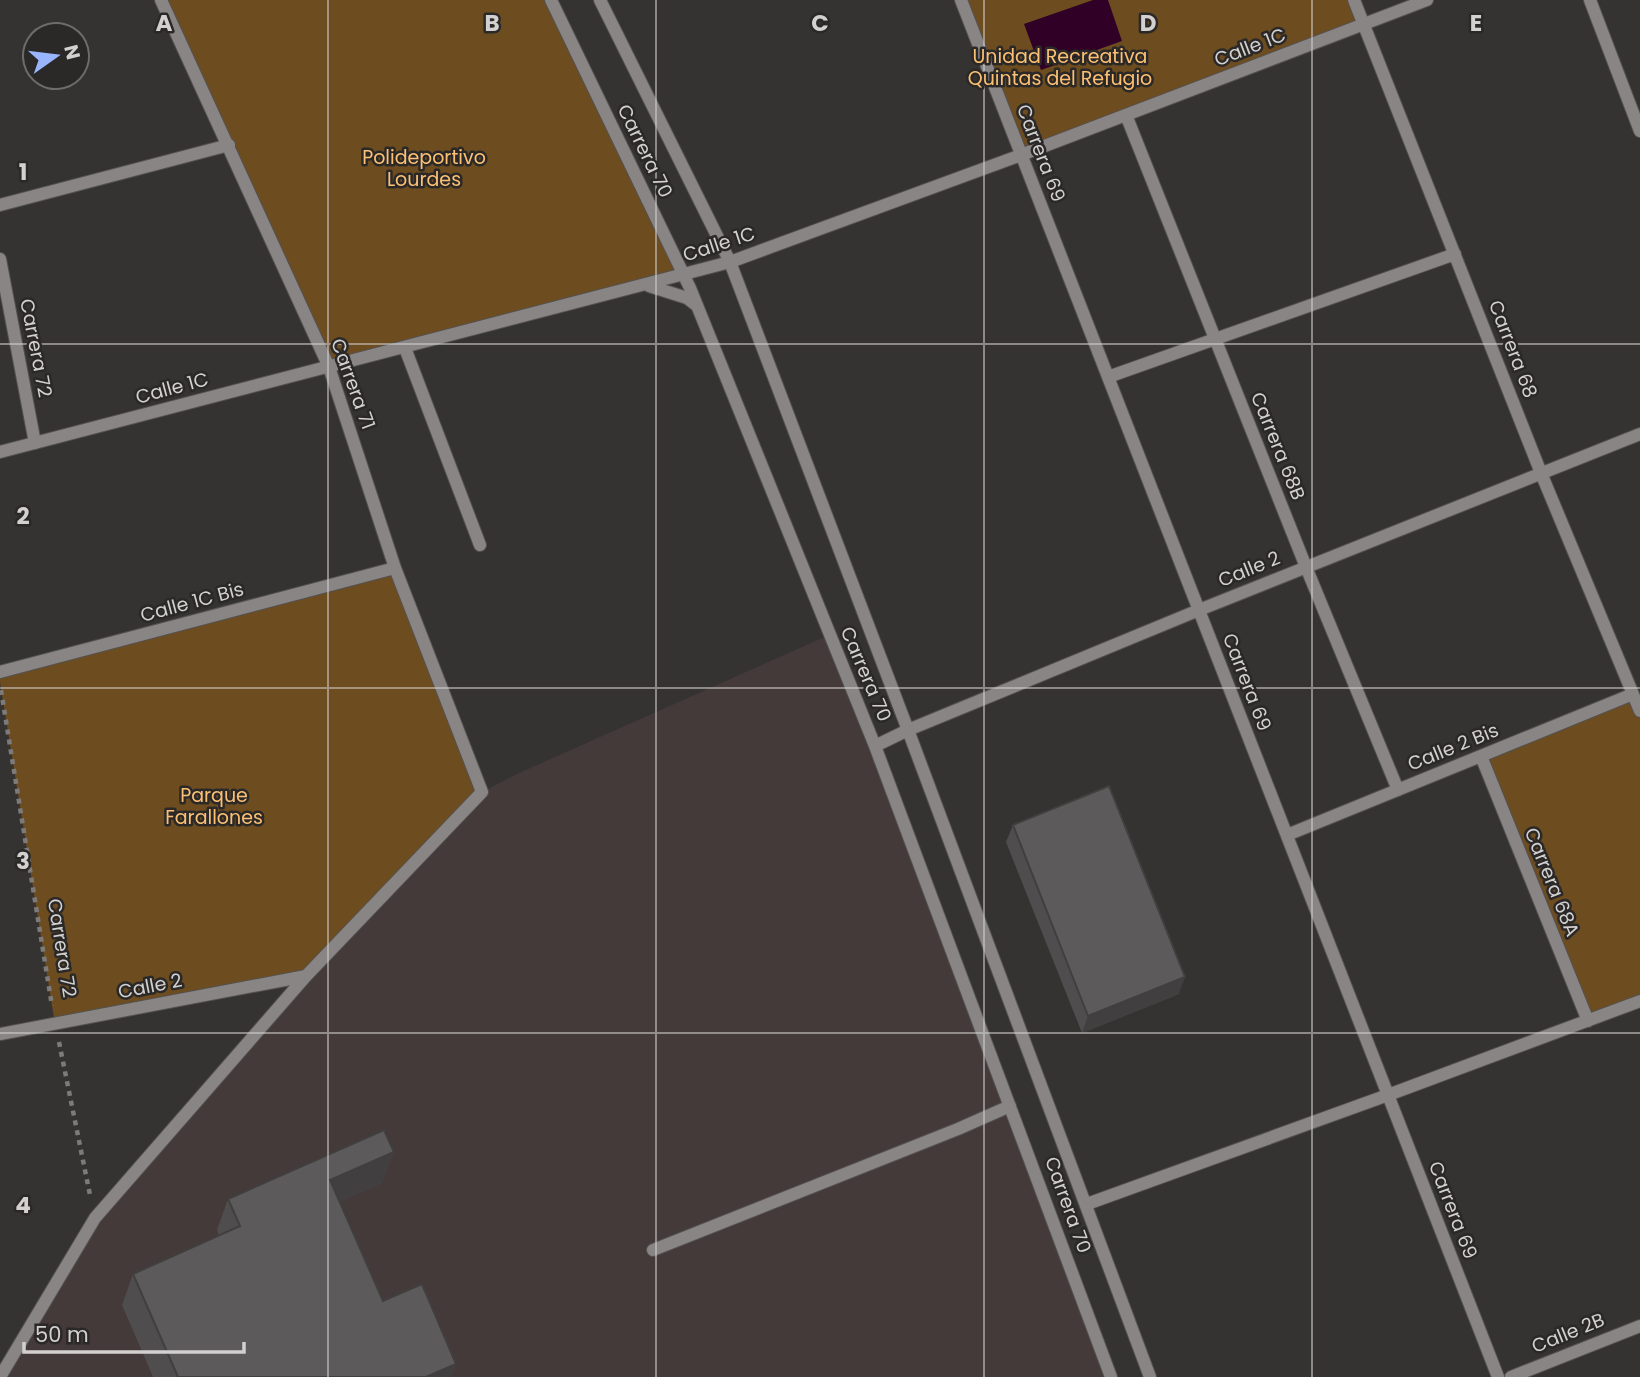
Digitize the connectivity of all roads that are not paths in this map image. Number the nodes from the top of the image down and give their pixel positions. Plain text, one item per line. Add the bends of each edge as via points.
1 (161, 0) edge
2 (551, 0) edge
3 (600, 0) edge
4 (961, 0) edge
5 (1354, 0) edge
6 (1427, 0) edge
7 (1590, 0) edge
8 (1364, 25) junction
9 (1126, 115) junction
10 (1640, 131) edge
11 (229, 145) junction
12 (1021, 155) junction
13 (0, 205) edge
14 (1455, 254) junction
15 (0, 259) edge
16 (730, 262) junction
17 (684, 275) junction
18 (645, 285) junction
19 (697, 306) junction
20 (1215, 339) junction
21 (405, 348) junction
22 (330, 367) junction
23 (1108, 377) junction
24 (1640, 434) edge
25 (35, 443) junction
26 (0, 452) edge
27 (1541, 473) junction
28 (480, 545) dead end
29 (1306, 567) junction
30 (395, 568) junction
31 (1199, 610) junction
32 (0, 672) edge
33 (1633, 695) junction
34 (1640, 711) edge
35 (908, 730) junction
36 (875, 746) junction
37 (1481, 756) junction
38 (1398, 789) junction
39 (1287, 835) junction
40 (306, 976) junction
41 (1640, 1002) edge
42 (1588, 1021) junction
43 (0, 1034) edge
44 (1388, 1095) junction
45 (1010, 1106) junction
46 (1087, 1204) junction
47 (653, 1250) dead end
48 (1640, 1326) edge
49 (0, 1377) edge
50 (1111, 1377) edge
51 (1150, 1377) edge
52 (1498, 1377) edge
53 (1511, 1377) edge

1 - 11 street, Carrera 71
2 - 17 street, Carrera 70
3 - 16 street, Carrera 70
4 - 12 street, Carrera 69
5 - 8 street, Carrera 68
6 - 8 street, Calle 1C
7 - 10 street
8 - 9 street, Calle 1C
8 - 14 street, Carrera 68
9 - 12 street, Calle 1C
9 - 20 street, Carrera 68B
11 - 13 street
11 - 22 street, Carrera 71
12 - 16 street, Calle 1C
12 - 23 street, Carrera 69
14 - 20 street
14 - 27 street, Carrera 68
15 - 25 street, Carrera 72
16 - 17 street, Calle 1C
16 - 35 street, Carrera 70
17 - 18 street, Calle 1C
17 - 19 street, Carrera 70
18 - 19 street via 687,298
18 - 21 street, Calle 1C
19 - 36 street, Carrera 70
20 - 23 street
20 - 29 street, Carrera 68B
21 - 22 street, Calle 1C
21 - 28 street
22 - 25 street, Calle 1C
22 - 30 street, Carrera 71
23 - 31 street, Carrera 69
24 - 27 street, Calle 2
25 - 26 street, Calle 1C
27 - 29 street, Calle 2
27 - 33 street, Carrera 68
29 - 31 street, Calle 2
29 - 38 street, Carrera 68B
30 - 32 street, Calle 1C Bis
30 - 40 street, Carrera 71 via 482,792
31 - 35 street, Calle 2
31 - 39 street, Carrera 69
33 - 34 street, Carrera 68
33 - 37 street, Calle 2 Bis
35 - 36 street, Calle 2
35 - 46 street, Carrera 70
36 - 45 street, Carrera 70
37 - 38 street, Calle 2 Bis
37 - 42 street, Carrera 68A
38 - 39 street, Calle 2 Bis
39 - 44 street, Carrera 69
40 - 43 street, Calle 2
40 - 49 street via 95,1218
41 - 42 street
42 - 44 street
44 - 46 street
44 - 52 street, Carrera 69
45 - 47 street
45 - 50 street, Carrera 70
46 - 51 street, Carrera 70
48 - 53 street, Calle 2B

